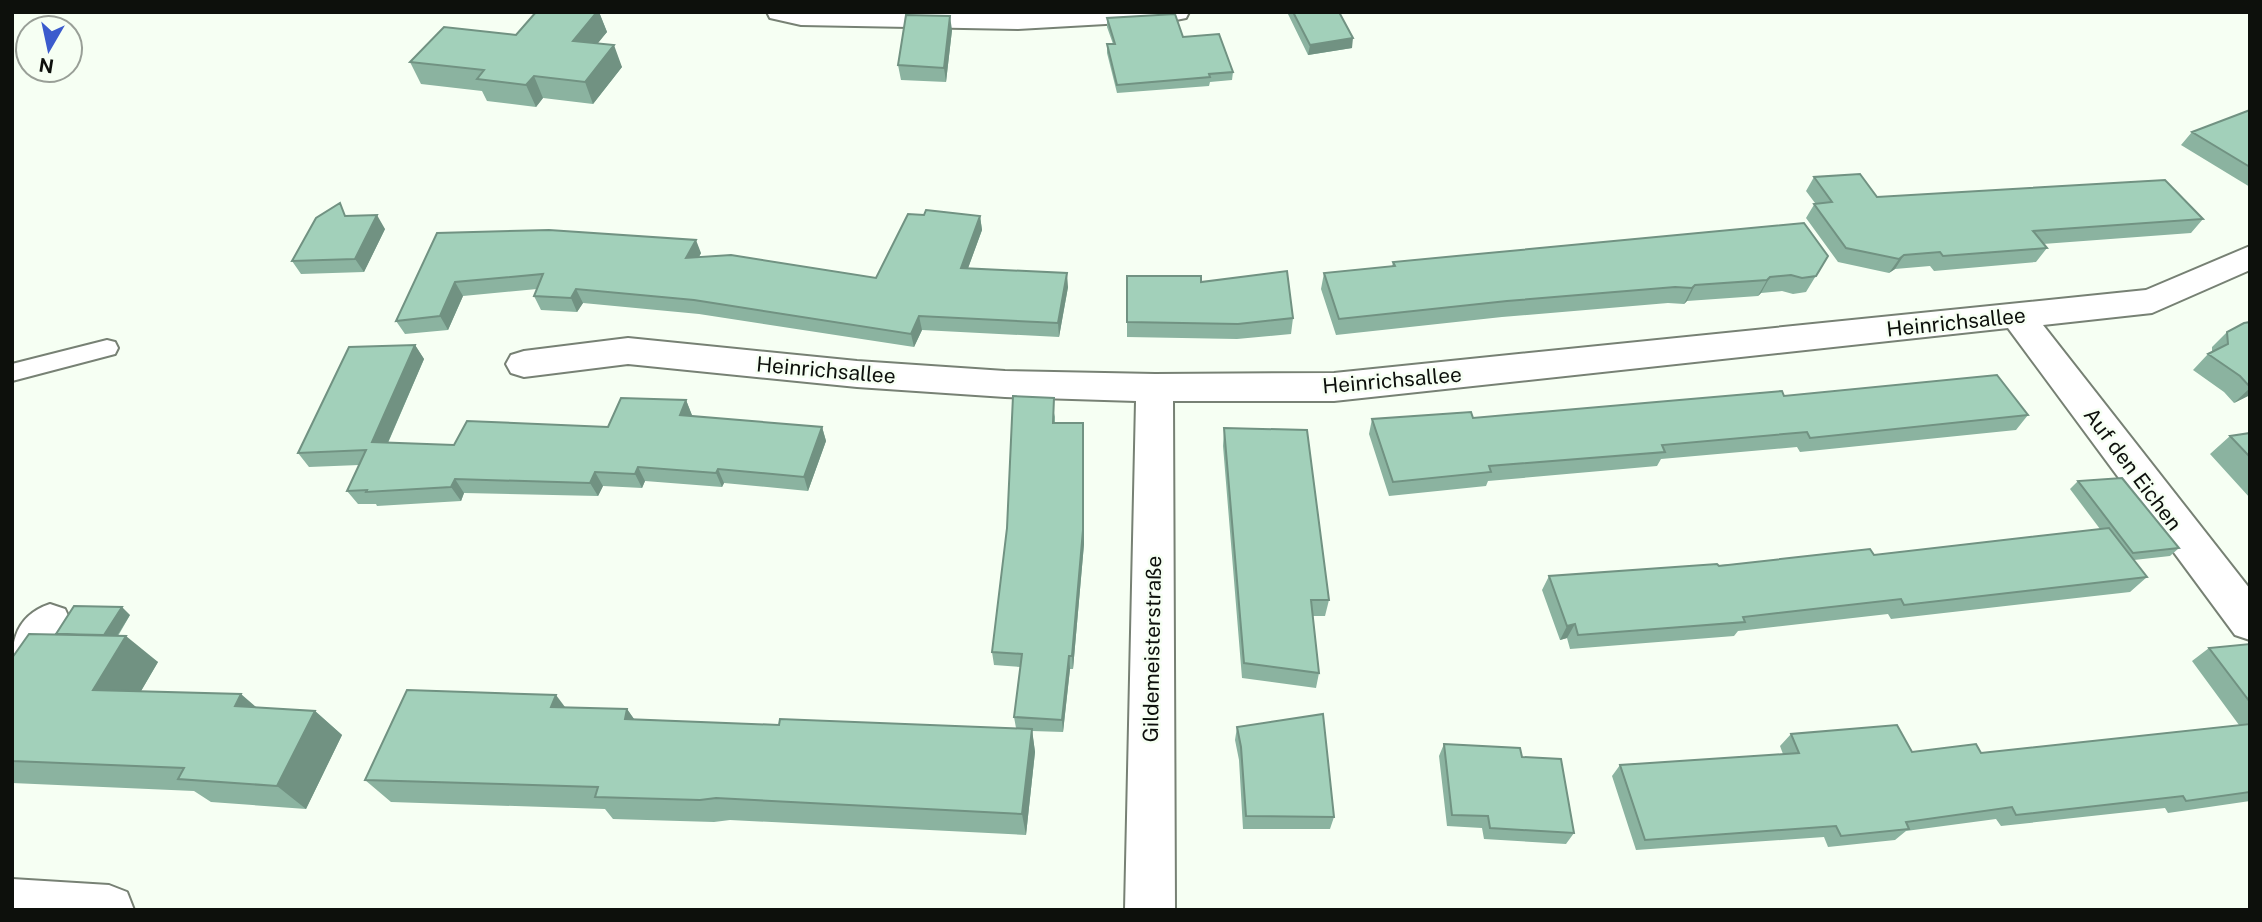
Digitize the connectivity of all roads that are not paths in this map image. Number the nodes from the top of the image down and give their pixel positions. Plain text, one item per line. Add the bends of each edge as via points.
1 (780, 12) edge
2 (1176, 12) edge
3 (1018, 17) edge
4 (2250, 257) edge
5 (2017, 315) junction
6 (107, 348) dead end
7 (524, 364) dead end
8 (12, 373) edge
9 (1155, 388) junction
10 (50, 621) dead end
11 (2250, 622) edge
12 (12, 675) edge
13 (12, 904) edge
14 (109, 910) edge
15 (1150, 910) edge

1 - 3 street via 801,17
2 - 3 street
4 - 5 street, Heinrichsallee via 2152,301
5 - 9 street, Heinrichsallee via 1334,387
5 - 11 street, Auf den Eichen
6 - 8 lane
7 - 9 street, Heinrichsallee via 628,351 857,374
9 - 15 street, Gildemeisterstraße
10 - 12 street
13 - 14 street

